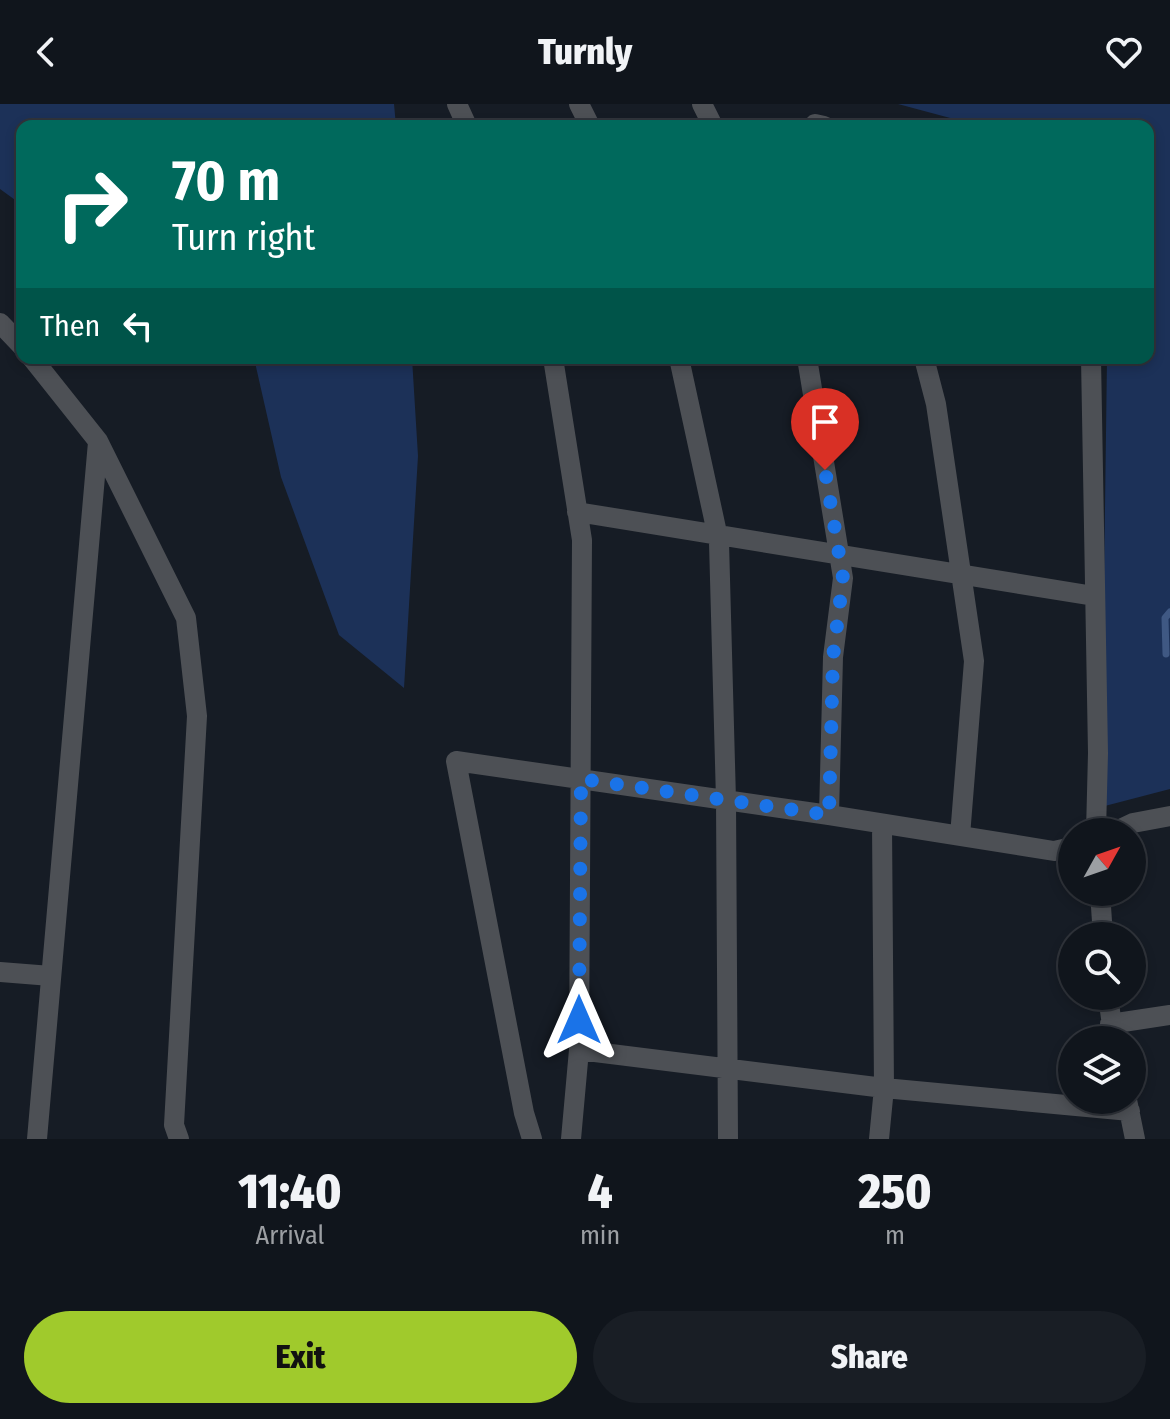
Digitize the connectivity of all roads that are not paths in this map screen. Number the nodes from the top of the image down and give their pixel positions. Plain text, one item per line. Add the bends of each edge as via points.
1 (0, 323) edge
2 (16, 339) edge
3 (37, 364) edge
4 (554, 364) edge
5 (680, 364) edge
6 (808, 364) edge
7 (926, 364) edge
8 (1091, 364) edge
9 (98, 441) junction
10 (577, 512) junction
11 (718, 535) junction
12 (839, 554) junction
13 (961, 574) junction
14 (1094, 596) junction
15 (581, 779) junction
16 (726, 800) junction
17 (829, 815) junction
18 (1170, 816) edge
19 (1096, 818) edge
20 (1146, 821) edge
21 (882, 824) junction
22 (960, 836) junction
23 (1058, 850) edge
24 (0, 972) edge
25 (51, 976) junction
26 (1170, 1015) edge
27 (1132, 1026) edge
28 (579, 1050) junction
29 (727, 1068) junction
30 (884, 1088) junction
31 (1058, 1101) edge
32 (1130, 1114) edge
33 (37, 1139) edge
34 (179, 1139) edge
35 (532, 1139) edge
36 (571, 1139) edge
37 (728, 1139) edge
38 (879, 1139) edge
39 (1135, 1139) edge

1 - 2 street
3 - 9 street
4 - 10 street
5 - 11 street
6 - 12 street
7 - 13 street
8 - 14 street
9 - 25 street
9 - 34 street via 186,618 197,716 174,1125
10 - 11 street
10 - 15 street via 582,540
11 - 12 street
11 - 16 street
12 - 13 street
12 - 17 street via 843,578 833,657
13 - 14 street
13 - 22 street via 974,661
14 - 19 street
15 - 16 street
15 - 28 street
15 - 35 street via 456,761
16 - 17 street
16 - 29 street
17 - 21 street
18 - 20 street
21 - 22 street
21 - 30 street
22 - 23 street
24 - 25 street
25 - 33 street
26 - 27 street
28 - 29 street
28 - 36 street
29 - 30 street
29 - 37 street
30 - 31 street
30 - 38 street
32 - 39 street

